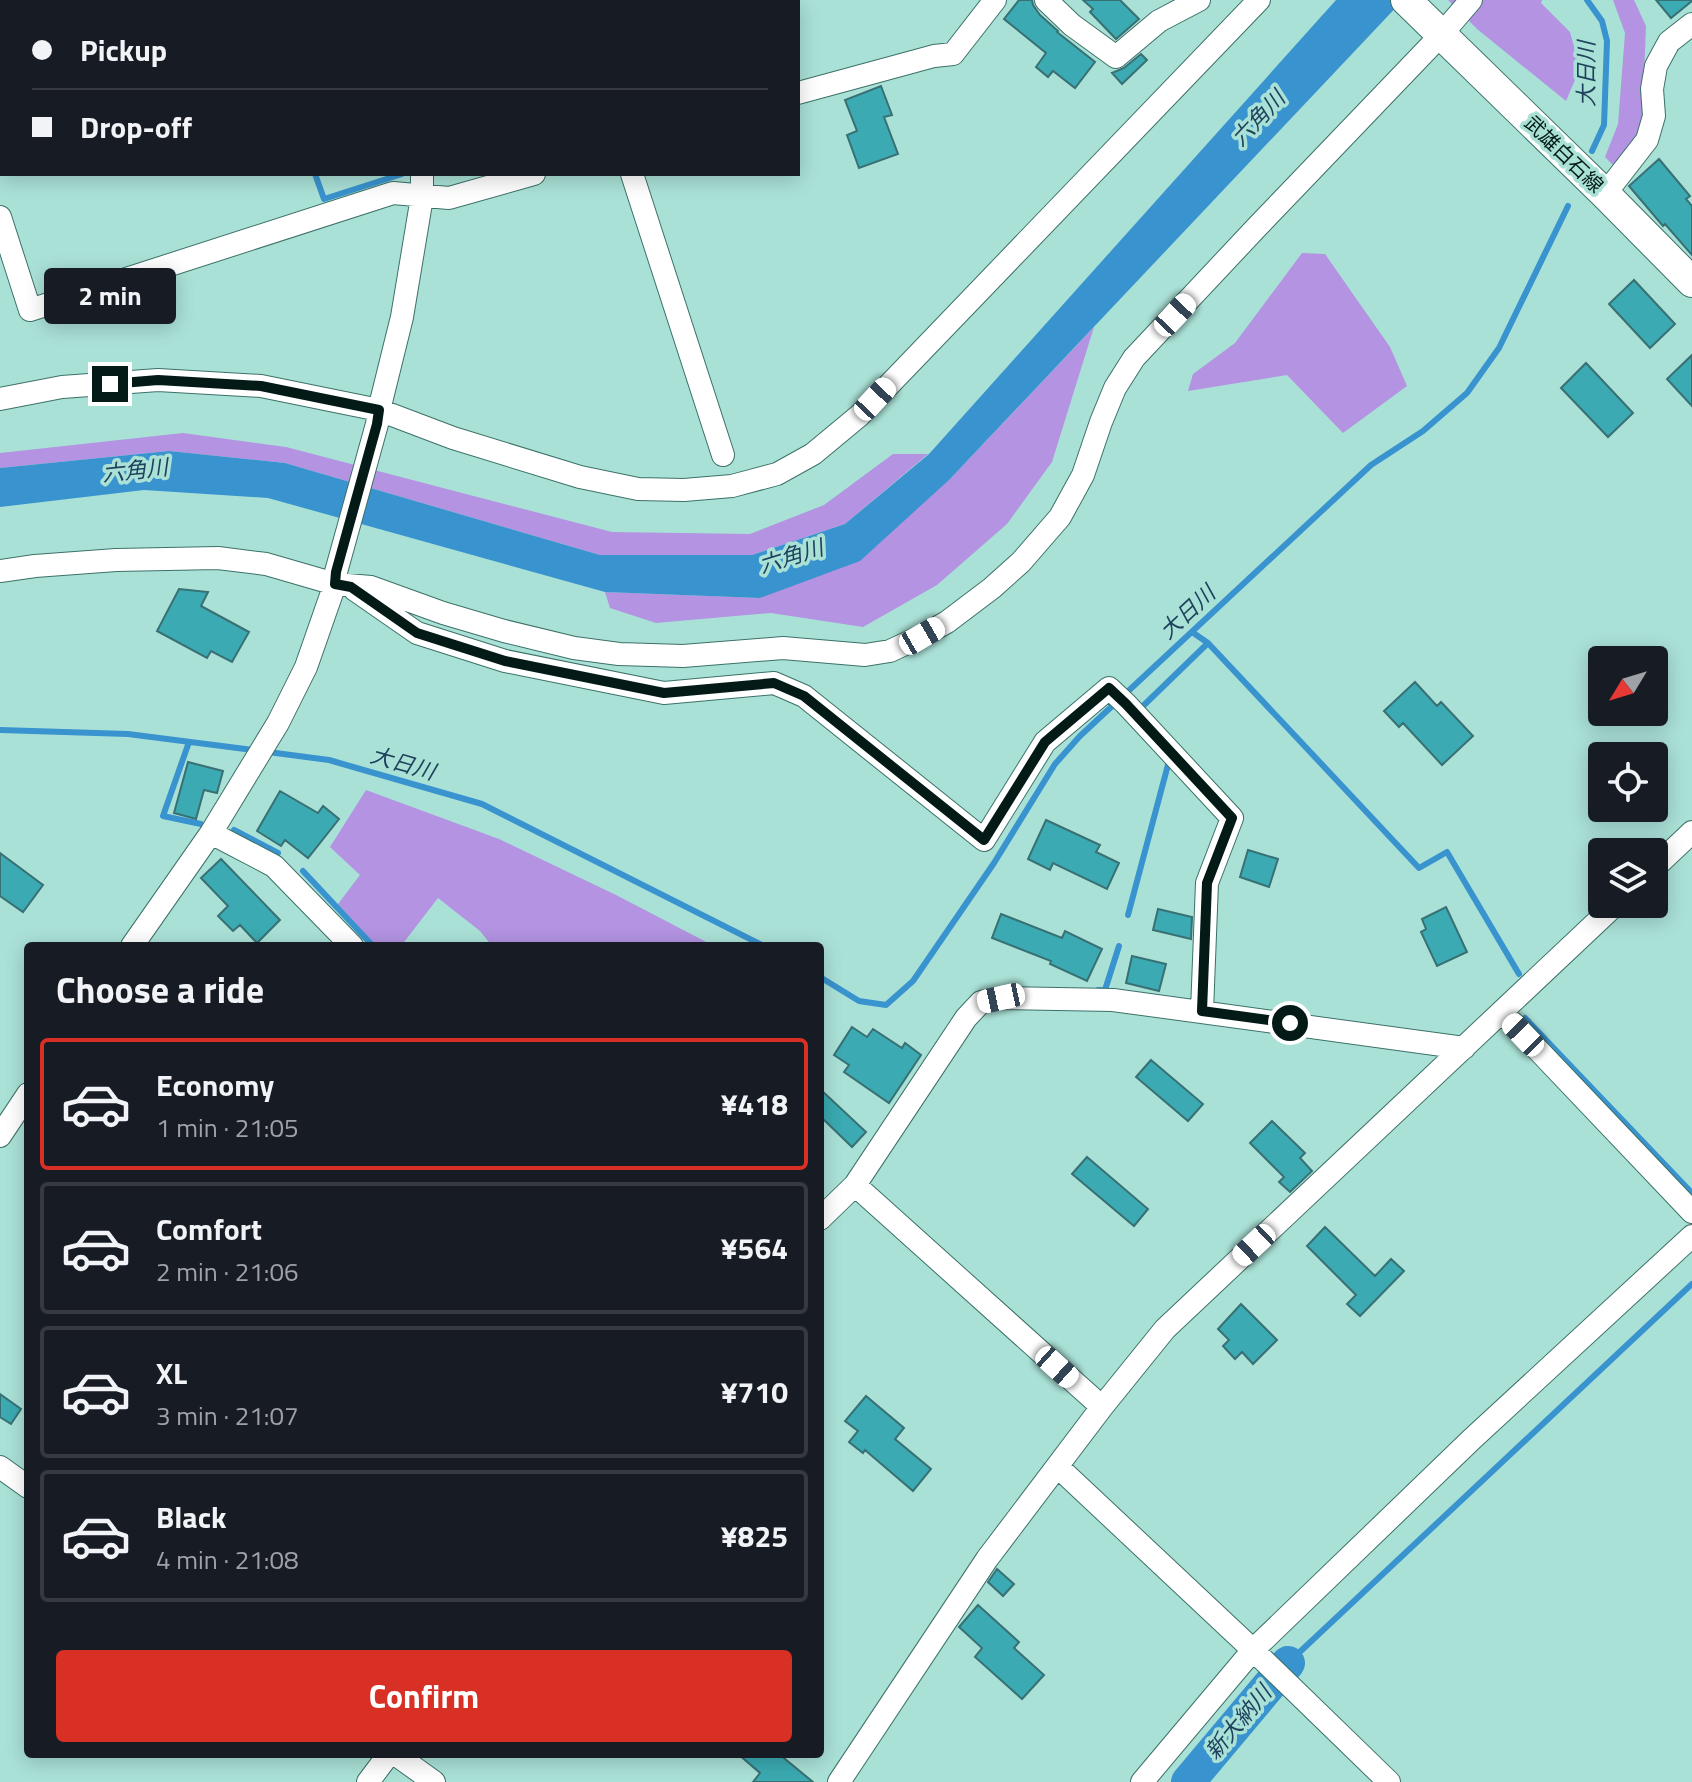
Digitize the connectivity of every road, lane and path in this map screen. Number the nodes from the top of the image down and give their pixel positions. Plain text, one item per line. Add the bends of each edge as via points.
1 (995, 0) edge
2 (1046, 0) edge
3 (1199, 0) edge
4 (1259, 0) edge
5 (1406, 0) edge
6 (1471, 0) edge
7 (1692, 24) edge
8 (1438, 32) junction
9 (800, 92) edge
10 (422, 176) edge
11 (527, 176) edge
12 (633, 176) edge
13 (1605, 194) junction
14 (422, 197) junction
15 (0, 217) edge
16 (1692, 282) edge
17 (0, 399) edge
18 (378, 417) junction
19 (723, 455) dead end
20 (0, 571) edge
21 (341, 581) junction
22 (1692, 832) edge
23 (211, 833) junction
24 (1668, 855) edge
25 (1601, 918) edge
26 (135, 942) edge
27 (348, 942) edge
28 (1202, 1011) junction
29 (1502, 1012) junction
30 (1464, 1048) junction
31 (24, 1100) edge
32 (0, 1136) edge
33 (855, 1185) junction
34 (1692, 1212) edge
35 (824, 1215) edge
36 (1692, 1236) edge
37 (1102, 1407) junction
38 (0, 1467) edge
39 (1058, 1467) junction
40 (24, 1484) edge
41 (1261, 1657) junction
42 (386, 1758) edge
43 (401, 1758) edge
44 (368, 1782) edge
45 (434, 1782) edge
46 (839, 1782) edge
47 (1142, 1782) edge
48 (1389, 1782) edge

1 - 9 street via 953,54
2 - 3 street via 1116,57 1159,21
4 - 18 street via 860,415 813,454 777,474 732,486 638,489
5 - 8 main road, 武雄白石線
6 - 8 street
7 - 13 street via 1669,42 1656,66 1654,116 1647,140
8 - 13 main road, 武雄白石線
8 - 21 street via 1134,358 1115,388 1083,475 1060,517 992,588 922,636 890,651 865,655 783,648 683,656 619,654 504,631
10 - 14 street
11 - 14 street via 449,198
12 - 19 street
13 - 16 main road, 武雄白石線
14 - 15 street via 393,193 30,310
14 - 18 street
17 - 18 street via 62,387 158,380 261,386
18 - 21 street
20 - 21 street via 116,560 218,558
21 - 23 street via 306,667
21 - 28 street via 417,633 505,661 664,693 774,683 804,696 984,840 1045,742 1109,688 1232,818 1207,883
22 - 24 street
23 - 26 street
23 - 27 street via 274,866
25 - 29 street
28 - 30 street
28 - 33 street via 1113,1000 981,1002
29 - 30 street
29 - 34 street
30 - 37 street via 1165,1329
31 - 32 street
33 - 35 street
33 - 37 street
36 - 41 street via 1472,1439
37 - 39 street
38 - 40 street
39 - 41 street
39 - 46 street via 987,1559
41 - 47 street
41 - 48 street
42 - 44 street
43 - 45 street

